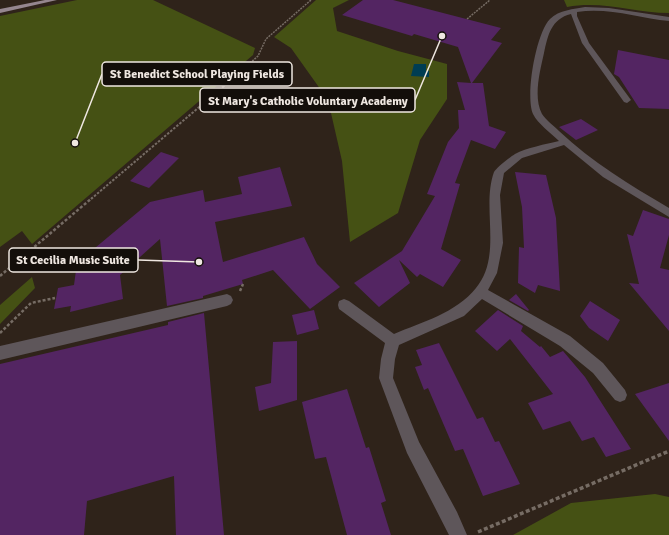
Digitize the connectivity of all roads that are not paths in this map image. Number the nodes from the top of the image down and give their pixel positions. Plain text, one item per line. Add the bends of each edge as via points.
1 (54, 0) edge
2 (0, 11) edge
3 (574, 11) junction
4 (669, 19) edge
5 (627, 100) dead end
6 (564, 142) junction
7 (669, 213) edge
8 (481, 292) junction
9 (227, 300) dead end
10 (344, 305) dead end
11 (393, 341) junction
12 (0, 353) edge
13 (620, 395) dead end
14 (458, 535) edge

1 - 2 main road
3 - 4 street via 607,9
3 - 5 street via 586,43
3 - 6 street via 554,17 548,25 534,93 537,113
6 - 7 street via 585,159
6 - 8 street via 519,156 499,172 495,194 497,243 491,272
8 - 11 street via 459,312
8 - 13 street via 564,341 598,368
9 - 12 street
10 - 11 street
11 - 14 street via 386,378 413,447

